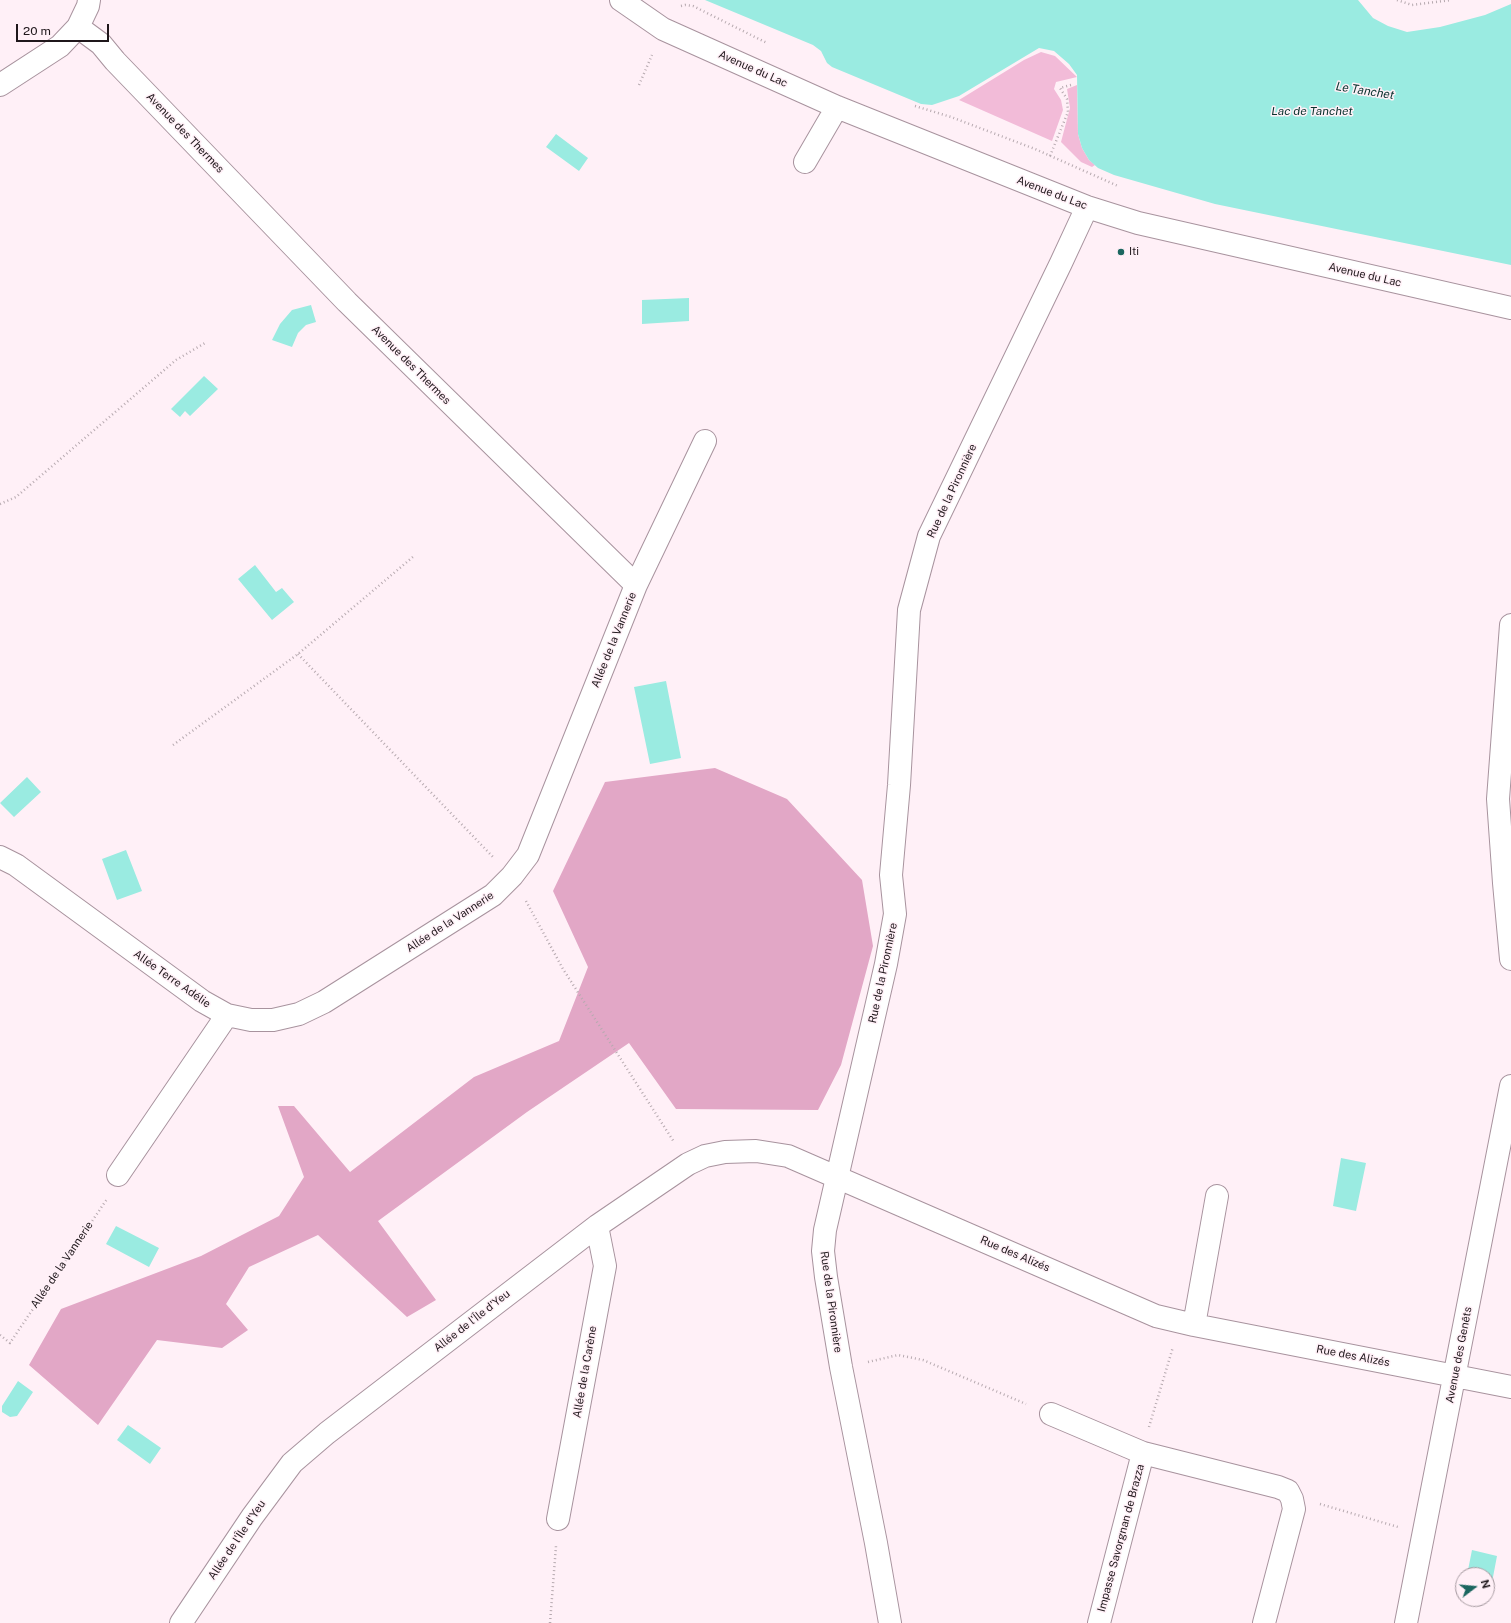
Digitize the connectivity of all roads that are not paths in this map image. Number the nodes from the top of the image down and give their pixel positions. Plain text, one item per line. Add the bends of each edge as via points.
1 (89, 0) edge
2 (621, 0) edge
3 (78, 27) junction
4 (0, 85) edge
5 (837, 107) junction
6 (805, 162) dead end
7 (1087, 207) junction
8 (1511, 308) edge
9 (705, 441) dead end
10 (636, 586) junction
11 (1511, 625) edge
12 (0, 857) edge
13 (1511, 959) edge
14 (227, 1015) junction
15 (1511, 1086) edge
16 (118, 1175) road end
17 (838, 1178) junction
18 (1217, 1196) dead end
19 (597, 1226) junction
20 (1188, 1324) junction
21 (1455, 1377) junction
22 (1511, 1387) edge
23 (1051, 1414) road end
24 (1143, 1453) junction
25 (558, 1519) road end
26 (181, 1623) edge
27 (890, 1623) edge
28 (1099, 1623) edge
29 (1264, 1623) edge
30 (1406, 1623) edge

1 - 3 street
2 - 5 street, Avenue du Lac via 663,29
3 - 4 street via 60,46
3 - 10 street, Avenue des Thermes via 101,44 352,308
5 - 6 street
5 - 7 street, Avenue du Lac
7 - 8 street, Avenue du Lac via 1138,223
7 - 17 street, Rue de la Pironnière via 929,536 909,610 891,875 895,914
9 - 10 street
10 - 14 street, Allée de la Vannerie via 528,855 512,876 493,895 324,1002 299,1014 273,1020 250,1020
11 - 13 street via 1498,799
12 - 14 street, Allée Terre Adélie via 16,865 202,1001
14 - 16 street
15 - 21 street, Avenue des Genêts
17 - 19 street, Allée de l'Île d'Yeu via 788,1156 756,1151 725,1152 705,1156 688,1164
17 - 20 street, Rue des Alizés via 1156,1316
17 - 27 street, Rue de la Pironnière via 825,1230 823,1251 826,1277
18 - 20 street
19 - 25 street, Allée de la Carène via 605,1266
19 - 26 street, Allée de l'Île d'Yeu via 327,1433 292,1463 252,1517
20 - 21 street, Rue des Alizés
21 - 22 street, Rue des Alizés
21 - 30 street, Avenue des Genêts
23 - 24 street
24 - 28 street, Impasse Savorgnan de Brazza
24 - 29 street via 1288,1491 1294,1509

